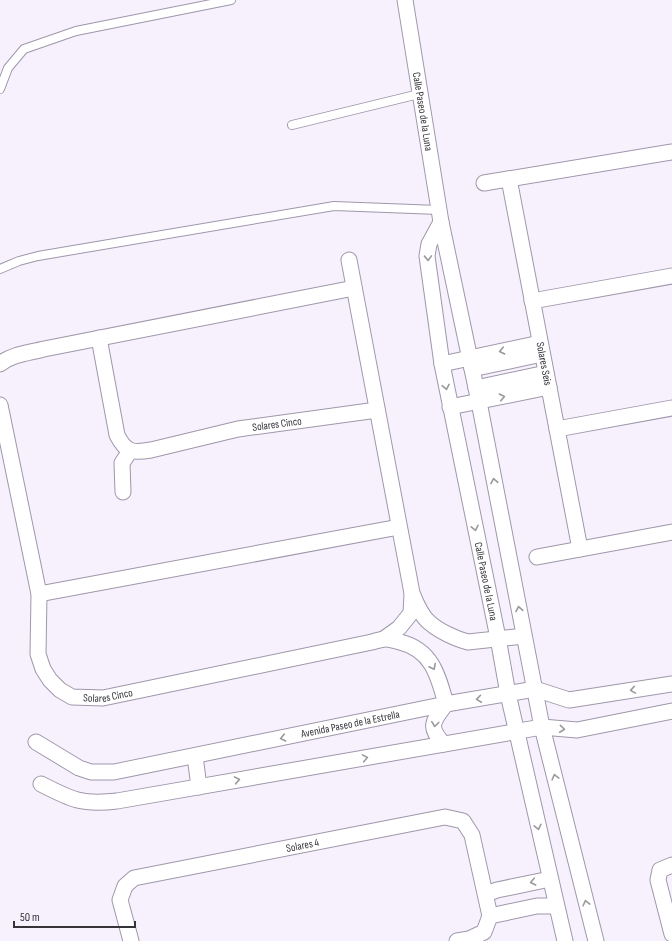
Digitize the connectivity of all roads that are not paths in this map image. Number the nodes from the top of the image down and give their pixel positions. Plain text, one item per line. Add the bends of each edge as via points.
1 (231, 0) edge
2 (405, 0) edge
3 (0, 89) edge
4 (419, 94) junction
5 (292, 125) dead end
6 (672, 152) edge
7 (509, 179) junction
8 (484, 183) dead end
9 (440, 216) junction
10 (349, 260) dead end
11 (0, 269) edge
12 (672, 276) edge
13 (354, 288) junction
14 (532, 301) junction
15 (99, 338) junction
16 (541, 348) junction
17 (471, 363) junction
18 (0, 364) edge
19 (442, 364) junction
20 (547, 380) junction
21 (477, 395) junction
22 (0, 405) edge
23 (450, 407) junction
24 (672, 408) edge
25 (377, 410) junction
26 (557, 430) junction
27 (130, 451) junction
28 (123, 492) dead end
29 (400, 526) junction
30 (672, 532) edge
31 (580, 549) junction
32 (536, 557) dead end
33 (412, 593) junction
34 (39, 594) junction
35 (524, 636) junction
36 (385, 638) junction
37 (498, 638) junction
38 (672, 684) edge
39 (535, 689) junction
40 (508, 694) junction
41 (446, 704) junction
42 (672, 711) edge
43 (542, 726) junction
44 (516, 731) junction
45 (36, 742) dead end
46 (444, 744) junction
47 (195, 756) junction
48 (42, 784) dead end
49 (198, 787) junction
50 (672, 865) edge
51 (550, 879) junction
52 (486, 894) junction
53 (556, 906) junction
54 (490, 916) junction
55 (672, 934) edge
56 (131, 941) edge
57 (456, 941) edge
58 (565, 941) edge
59 (596, 941) edge

1 - 3 lane via 76,31 24,49 8,68
2 - 4 street, Calle Paseo de la Luna
4 - 5 lane
4 - 9 street, Calle Paseo de la Luna
6 - 7 street
7 - 8 street
7 - 14 street, Solares Seis
9 - 11 lane via 334,206 38,256
9 - 17 street, Calle Paseo de la Luna
9 -> 19 street, Calle Paseo de la Luna via 427,256
10 - 13 street
12 - 14 street
13 - 15 street
13 - 25 street
14 - 16 street, Solares Seis
15 - 18 street via 17,355
15 - 27 street via 117,435 122,445
16 -> 17 street
16 - 20 street, Solares Seis
17 - 19 street
17 - 21 street, Calle Paseo de la Luna
19 -> 23 street, Calle Paseo de la Luna
21 -> 20 street
20 - 26 street, Solares Seis
21 - 23 street
35 -> 21 street, Calle Paseo de la Luna
22 - 34 street, Solares Cinco
23 -> 37 street, Calle Paseo de la Luna
24 - 26 street
25 - 27 street, Solares Cinco via 238,429 151,450
25 - 29 street
26 - 31 street, Solares Seis
27 - 28 street via 122,463
29 - 33 street
29 - 34 street
30 - 31 street
31 - 32 street
33 - 36 street via 411,613 399,628
33 - 37 street via 417,606 429,623 459,639 468,642
34 - 36 street, Solares Cinco via 38,654 50,680 72,697 103,698
35 - 37 street
35 - 39 street, Calle Paseo de la Luna
36 -> 41 street via 421,651 435,670
37 - 40 street, Calle Paseo de la Luna
38 -> 39 street, Avenida Paseo de la Estrella via 569,700
39 - 40 street, Avenida Paseo de la Estrella
39 - 43 street, Calle Paseo de la Luna
40 -> 41 street, Avenida Paseo de la Estrella
40 - 44 street, Calle Paseo de la Luna
41 -> 46 street via 434,719 433,727 437,737
41 -> 47 street, Avenida Paseo de la Estrella
43 -> 42 street via 576,730
43 - 44 street
59 -> 43 street, Calle Paseo de la Luna
44 - 46 street
44 -> 51 street, Calle Paseo de la Luna
45 - 47 street, Avenida Paseo de la Estrella via 79,768 91,772 114,772
49 -> 46 street
47 - 49 street
48 - 49 street via 67,798 83,803 101,803
50 - 55 street via 660,870 658,880
51 -> 52 street
51 - 53 street, Calle Paseo de la Luna
52 - 54 street, Solares 4
52 - 56 street, Solares 4 via 472,835 462,821 445,817 134,878 125,886 120,900
53 - 54 street via 537,906
53 - 58 street, Calle Paseo de la Luna
54 - 57 street via 484,932 469,939

